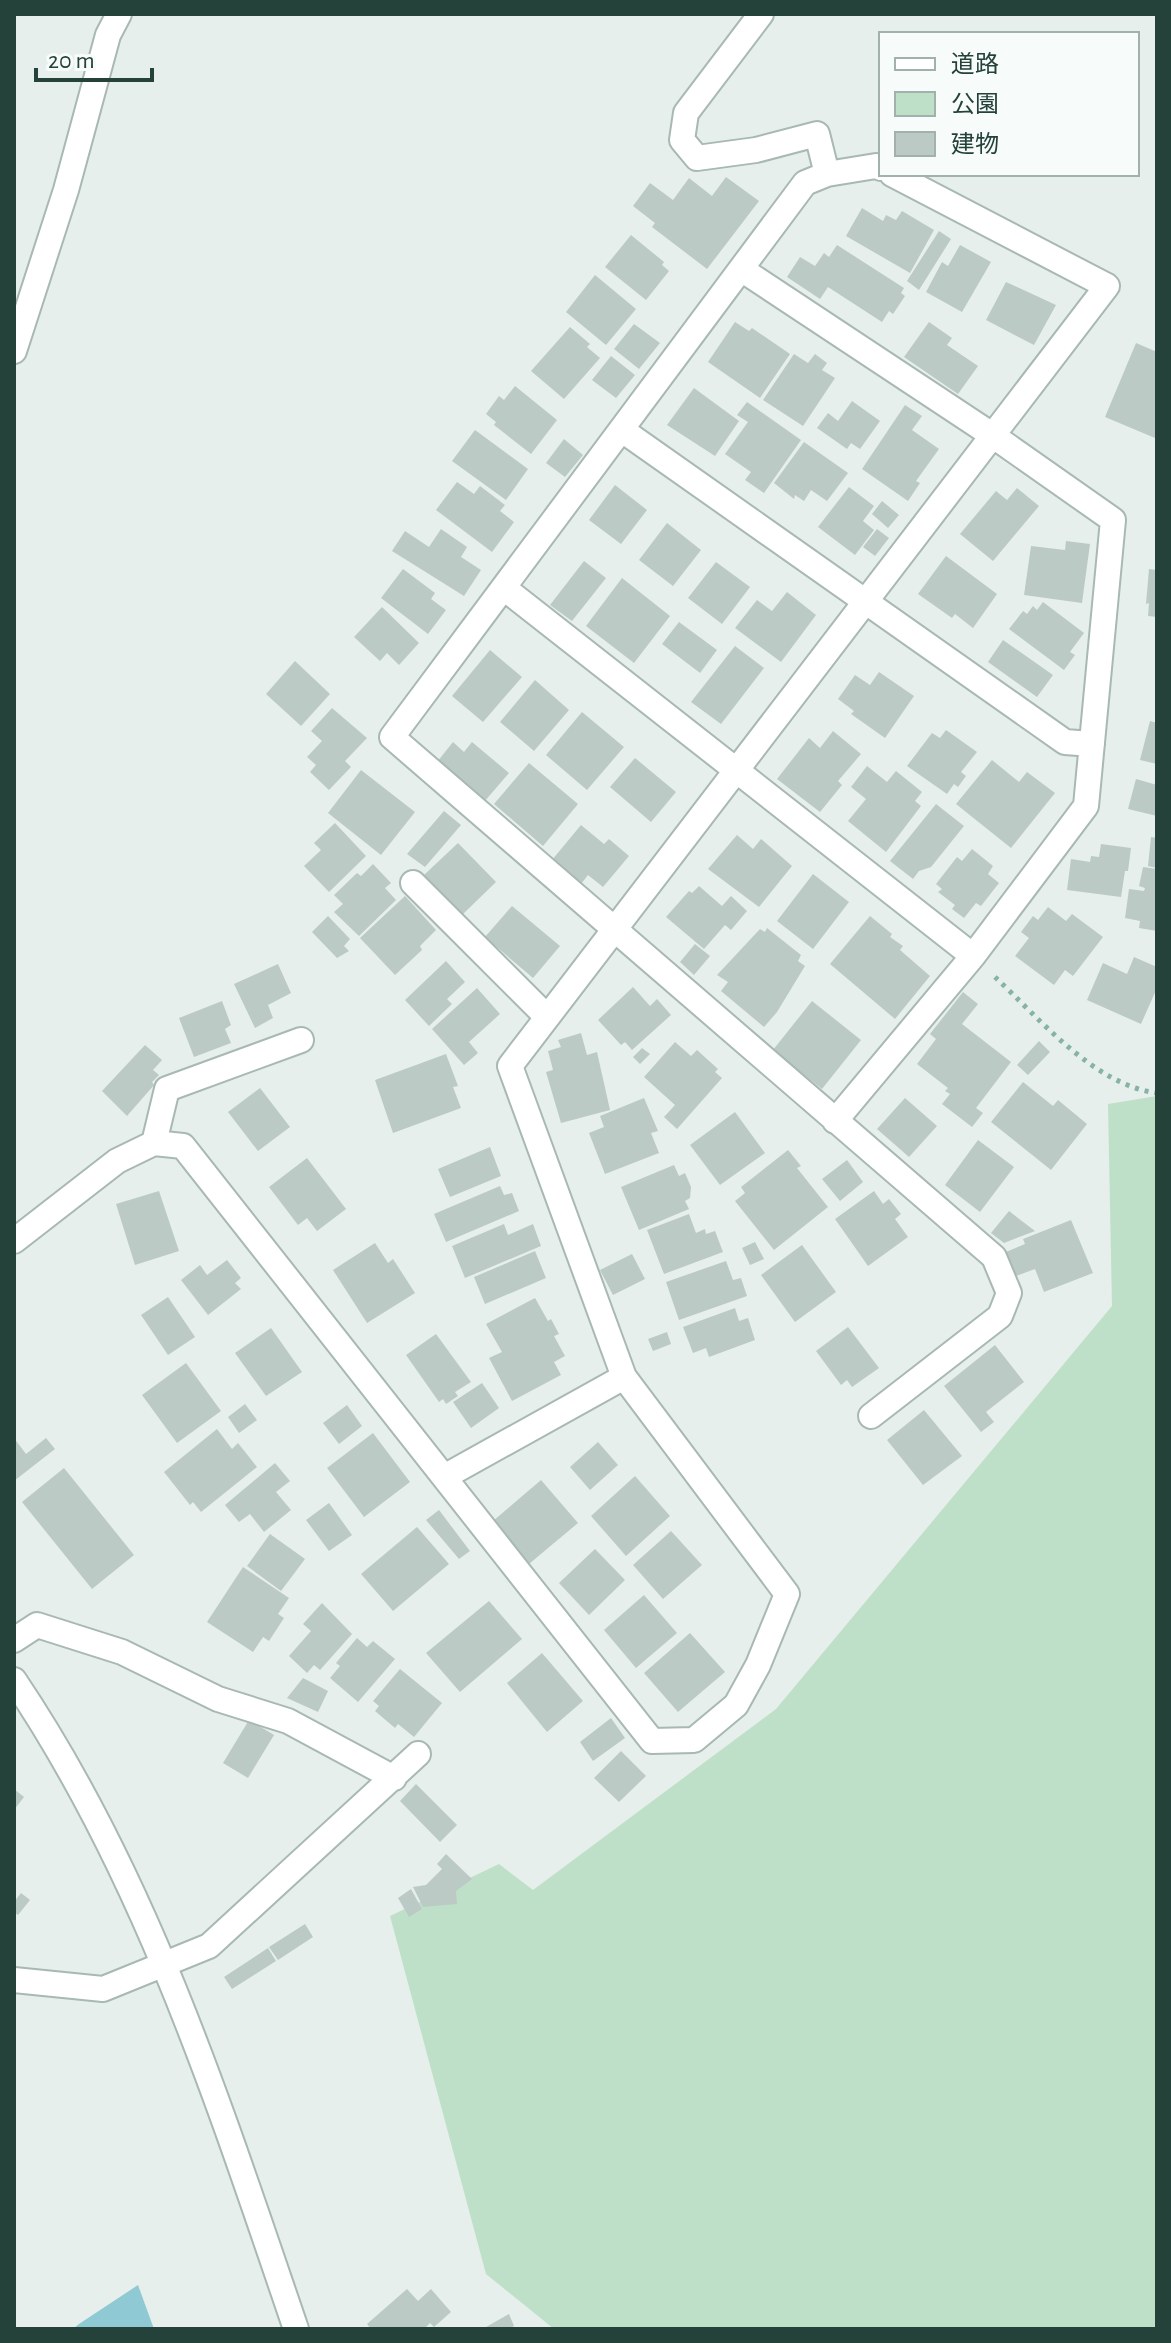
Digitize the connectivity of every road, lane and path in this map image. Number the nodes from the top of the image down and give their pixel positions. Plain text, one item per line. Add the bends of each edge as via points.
1 (119, 14) edge
2 (761, 14) edge
3 (879, 167) edge
4 (827, 174) junction
5 (896, 176) edge
6 (741, 269) junction
7 (14, 351) edge
8 (622, 430) junction
9 (992, 435) junction
10 (504, 588) junction
11 (865, 602) junction
12 (1092, 744) junction
13 (736, 770) junction
14 (413, 883) dead end
15 (614, 930) junction
16 (973, 956) junction
17 (547, 1017) junction
18 (301, 1040) dead end
19 (1157, 1093) edge
20 (835, 1121) junction
21 (154, 1143) junction
22 (14, 1241) edge
23 (624, 1377) junction
24 (871, 1416) dead end
25 (444, 1477) junction
26 (14, 1640) edge
27 (14, 1680) edge
28 (418, 1754) dead end
29 (394, 1778) junction
30 (163, 1965) junction
31 (14, 1980) edge
32 (296, 2329) edge

1 - 7 street via 108,35
2 - 4 street via 686,113 682,140 697,158 817,134
3 - 4 street
4 - 6 street via 805,183
5 - 9 street via 1107,286
6 - 8 street
6 - 9 street
8 - 10 street
8 - 11 street
9 - 11 street
9 - 12 street via 1113,520
10 - 13 street
10 - 15 street via 392,737
11 - 12 street via 1065,742
11 - 13 street
12 - 16 street via 1086,806
13 - 15 street
13 - 16 street
14 - 17 street
15 - 17 street
15 - 20 street
16 - 19 path via 1087,1062 1123,1084
16 - 20 street
17 - 23 street via 510,1066
18 - 21 street via 167,1089
20 - 24 street via 994,1257 1009,1293 1000,1316
21 - 22 street via 117,1161
21 - 25 street via 183,1146
23 - 25 street
23 - 25 street via 787,1594 736,1705 694,1740 652,1741
26 - 29 street via 37,1625 122,1652 218,1699 288,1721
27 - 30 street via 112,1850
28 - 29 street
29 - 30 street via 209,1946
30 - 31 street via 103,1989
30 - 32 street via 210,2079

